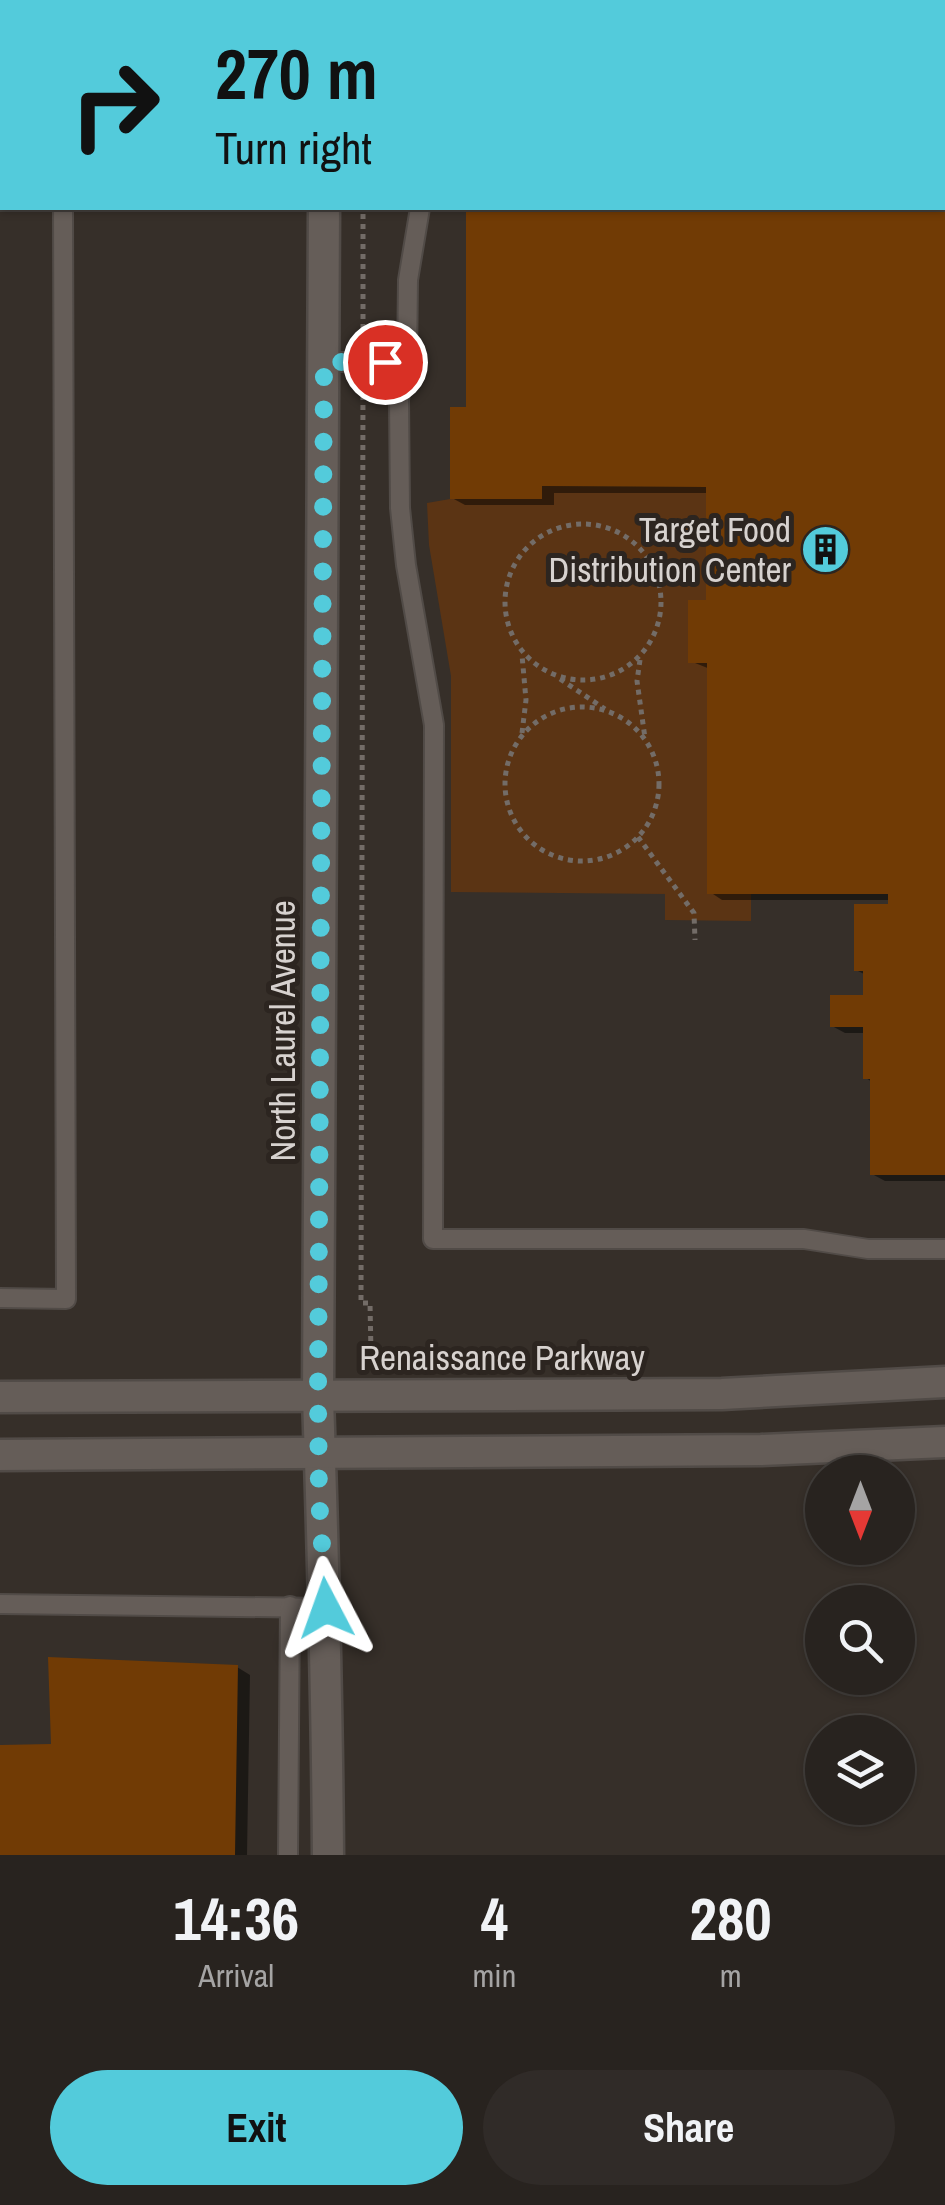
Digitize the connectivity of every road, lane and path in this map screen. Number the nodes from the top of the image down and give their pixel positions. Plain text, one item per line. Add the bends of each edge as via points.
1 (63, 210) edge
2 (324, 210) edge
3 (363, 210) edge
4 (420, 210) edge
5 (363, 361) junction
6 (324, 362) junction
7 (407, 362) junction
8 (522, 652) junction
9 (640, 655) junction
10 (552, 674) junction
11 (616, 716) junction
12 (522, 737) junction
13 (646, 741) junction
14 (638, 837) junction
15 (695, 940) dead end
16 (945, 1249) edge
17 (0, 1298) edge
18 (372, 1353) dead end
19 (945, 1382) edge
20 (0, 1397) edge
21 (318, 1397) junction
22 (945, 1442) edge
23 (320, 1452) junction
24 (0, 1455) edge
25 (0, 1604) edge
26 (290, 1606) junction
27 (326, 1608) junction
28 (288, 1855) edge
29 (328, 1855) edge

1 - 17 lane via 66,1298
2 - 6 street, North Laurel Avenue
3 - 5 path
4 - 7 lane via 408,280
5 - 6 lane
5 - 7 lane
5 - 18 path via 360,1302 370,1303
6 - 21 street, North Laurel Avenue
7 - 16 lane via 399,400 400,508 434,725 434,1239 804,1239 868,1249
8 - 9 path via 504,605 519,556 538,538 588,524 636,544 652,565 660,616
8 - 10 path
8 - 12 path
9 - 10 path via 614,675 590,681
9 - 13 path
10 - 11 path
11 - 12 path via 575,707 550,714
11 - 13 path
12 - 14 path via 505,772 505,798 530,842 577,862 603,859
13 - 14 path via 660,783 656,808
14 - 15 path via 694,913
19 - 21 street, Renaissance Parkway via 754,1394
20 - 21 street, Renaissance Parkway
21 - 23 street, North Laurel Avenue
22 - 23 street via 761,1450
23 - 24 street
23 - 27 street, North Laurel Avenue
25 - 26 lane
26 - 27 lane
26 - 28 lane
27 - 29 street, North Laurel Avenue

